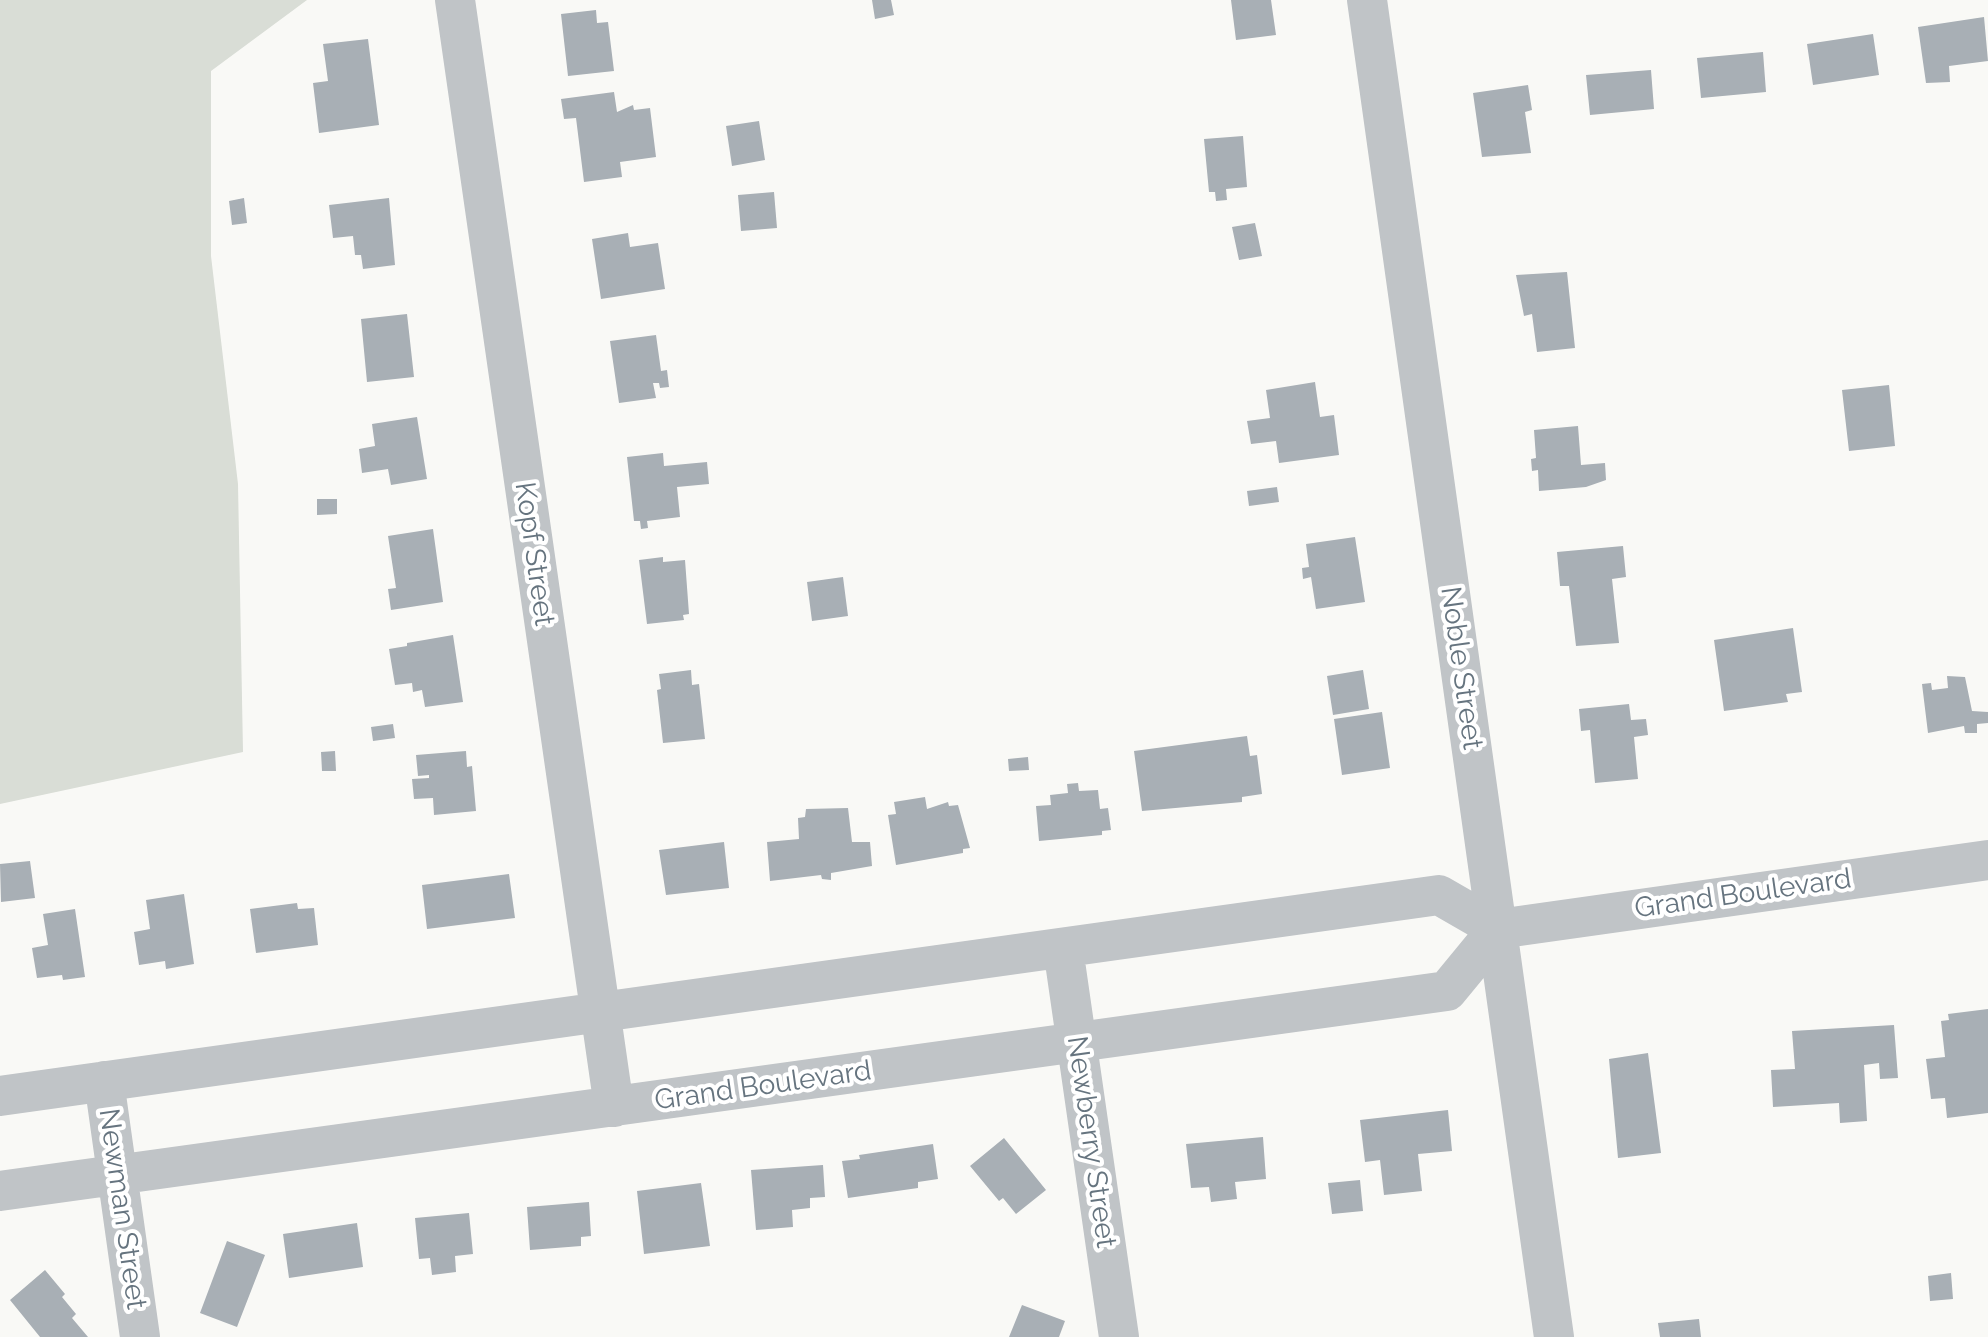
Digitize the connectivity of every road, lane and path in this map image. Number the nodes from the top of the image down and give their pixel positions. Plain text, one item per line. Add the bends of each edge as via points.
1 (455, 0) edge
2 (1367, 0) edge
3 (1988, 860) edge
4 (1498, 929) junction
5 (1063, 948) junction
6 (599, 1012) junction
7 (1077, 1042) junction
8 (104, 1081) junction
9 (0, 1096) edge
10 (614, 1107) junction
11 (117, 1175) junction
12 (0, 1191) edge
13 (140, 1337) edge
14 (1119, 1337) edge
15 (1554, 1337) edge

1 - 6 street, Kopf Street
2 - 4 street, Noble Street
3 - 4 street, Grand Boulevard
4 - 5 street via 1439,895
4 - 7 street, Grand Boulevard via 1447,991
4 - 15 street, Noble Street
5 - 6 street
5 - 7 street, Newberry Street
6 - 8 street
6 - 10 street, Kopf Street
7 - 10 street, Grand Boulevard
7 - 14 street, Newberry Street
8 - 9 street
8 - 11 street, Newman Street
10 - 11 street, Grand Boulevard
11 - 12 street, Grand Boulevard
11 - 13 street, Newman Street

